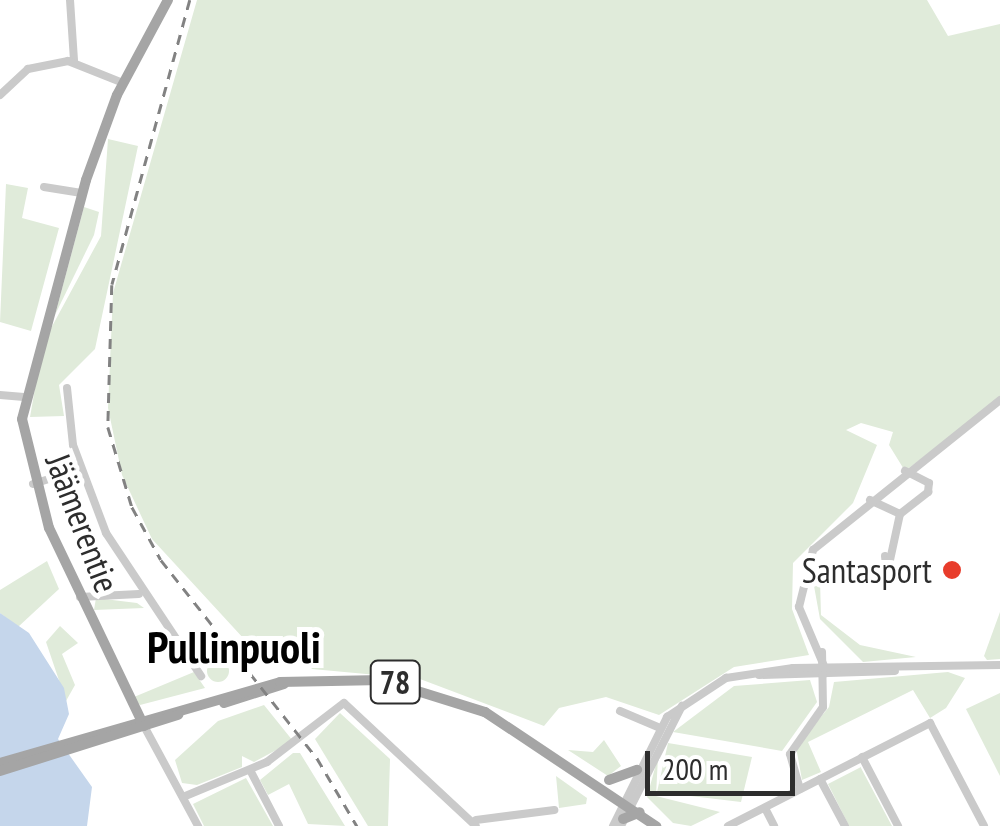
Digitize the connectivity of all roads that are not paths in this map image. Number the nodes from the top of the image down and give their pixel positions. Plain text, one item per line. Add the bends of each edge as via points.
1 (70, 0) edge
2 (168, 0) edge
3 (74, 60) junction
4 (123, 83) junction
5 (0, 94) edge
6 (44, 187) dead end
7 (82, 193) junction
8 (66, 388) dead end
9 (0, 395) edge
10 (24, 397) junction
11 (1000, 400) edge
12 (81, 469) junction
13 (905, 471) junction
14 (33, 484) junction
15 (870, 500) junction
16 (900, 514) junction
17 (885, 556) dead end
18 (139, 594) junction
19 (80, 597) junction
20 (816, 645) junction
21 (1000, 666) edge
22 (793, 668) junction
23 (826, 669) junction
24 (753, 673) junction
25 (201, 676) dead end
26 (620, 710) dead end
27 (499, 720) junction
28 (142, 722) junction
29 (662, 729) junction
30 (89, 740) junction
31 (862, 757) junction
32 (0, 762) edge
33 (250, 770) junction
34 (637, 770) junction
35 (0, 771) edge
36 (820, 778) junction
37 (610, 780) junction
38 (800, 789) junction
39 (183, 797) junction
40 (627, 798) junction
41 (764, 808) junction
42 (554, 810) dead end
43 (640, 812) junction
44 (476, 823) edge
45 (619, 824) edge
46 (198, 826) edge
47 (279, 826) edge
48 (656, 826) edge
49 (664, 826) edge
50 (728, 826) edge
51 (774, 826) edge
52 (845, 826) edge
53 (898, 826) edge
54 (984, 826) edge

1 - 3 street
2 - 4 main road, Jäämerentie
3 - 4 street
3 - 5 street via 31,67
4 - 7 main road, Jäämerentie
6 - 7 street
7 - 10 main road, Jäämerentie
8 - 12 street
9 - 10 street
10 - 14 main road, Jäämerentie
11 - 13 street
12 - 14 street
12 - 18 street
13 - 15 street
13 - 16 street via 929,483 925,498
14 - 19 main road, Jäämerentie
15 - 16 street
15 - 20 street via 805,564 800,607
16 - 17 street
18 - 19 street
18 - 25 street
19 - 28 main road, Jäämerentie
20 - 22 street
20 - 23 street
21 - 23 street
22 - 23 street
22 - 24 street
23 - 24 street
23 - 38 street via 823,708 791,747
24 - 29 street via 682,706
26 - 29 street
27 - 28 main road, 78 via 394,682 284,684
27 - 37 main road, 78
27 - 40 main road, 78
28 - 30 main road, 78
28 - 39 street, Jäämerentie
29 - 34 street
29 - 40 street
30 - 32 main road, 78
30 - 35 main road, 78
31 - 36 street
31 - 53 street
31 - 54 street via 930,723
33 - 39 street
33 - 44 street via 344,703
33 - 47 street
34 - 37 main road
34 - 40 street
36 - 38 street
36 - 52 street
37 - 40 main road, 78
38 - 41 street
39 - 46 street, Jäämerentie
40 - 43 main road, 78
40 - 45 street
40 - 49 main road, 78
41 - 50 street
41 - 51 street
42 - 44 street
43 - 45 main road
43 - 48 main road, 78

